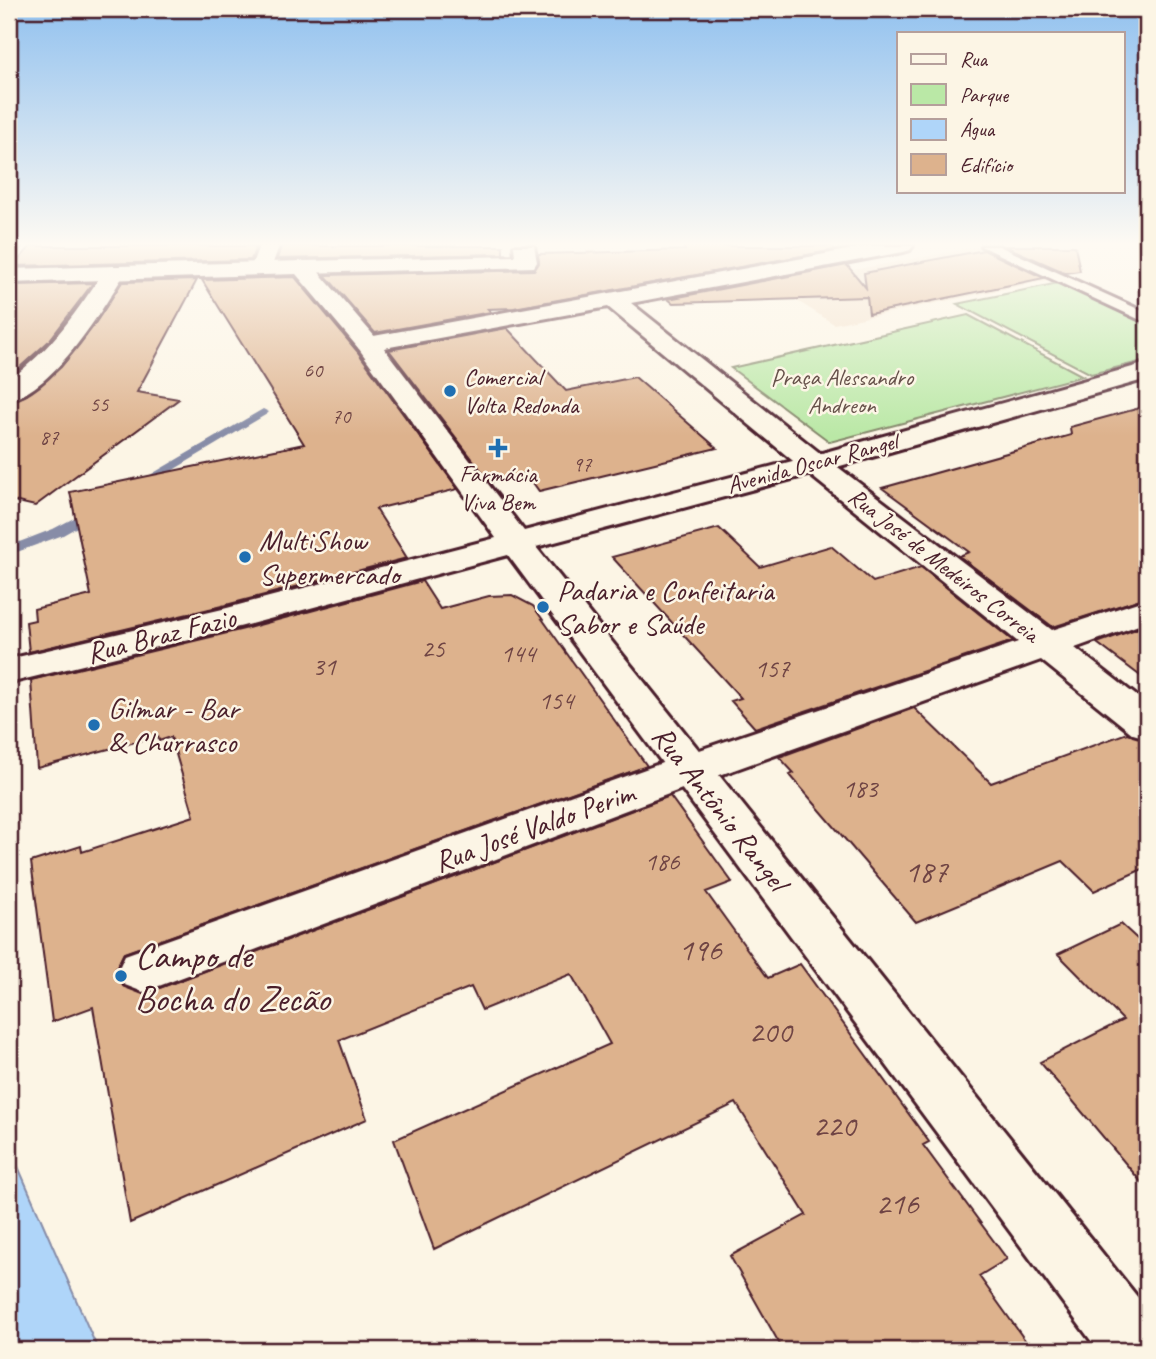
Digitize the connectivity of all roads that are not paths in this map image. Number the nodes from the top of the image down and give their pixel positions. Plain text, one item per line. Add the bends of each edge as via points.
1 (91, 309) edge
2 (338, 309) edge
3 (561, 309) edge
4 (626, 309) edge
5 (1126, 309) edge
6 (1147, 319) edge
7 (368, 344) junction
8 (1147, 371) edge
9 (9, 392) edge
10 (815, 464) junction
11 (516, 541) junction
12 (1147, 610) edge
13 (1046, 644) junction
14 (9, 671) edge
15 (1147, 724) edge
16 (691, 769) junction
17 (143, 970) dead end
18 (1138, 1350) edge

1 - 9 street via 59,352
2 - 7 street, Rua Antônio Rangel
3 - 7 street
4 - 10 street, Rua José de Medeiros Correia
5 - 6 lane
7 - 11 street, Rua Antônio Rangel
8 - 10 street, Avenida Oscar Rangel
10 - 11 street, Avenida Oscar Rangel
10 - 13 street, Rua José de Medeiros Correia
11 - 14 street, Rua Braz Fazio via 230,618
11 - 16 street, Rua Antônio Rangel
12 - 13 street, Rua José Valdo Perim
13 - 15 street, Rua José de Medeiros Correia
13 - 16 street, Rua José Valdo Perim
16 - 17 street, Rua José Valdo Perim
16 - 18 street, Rua Antônio Rangel

